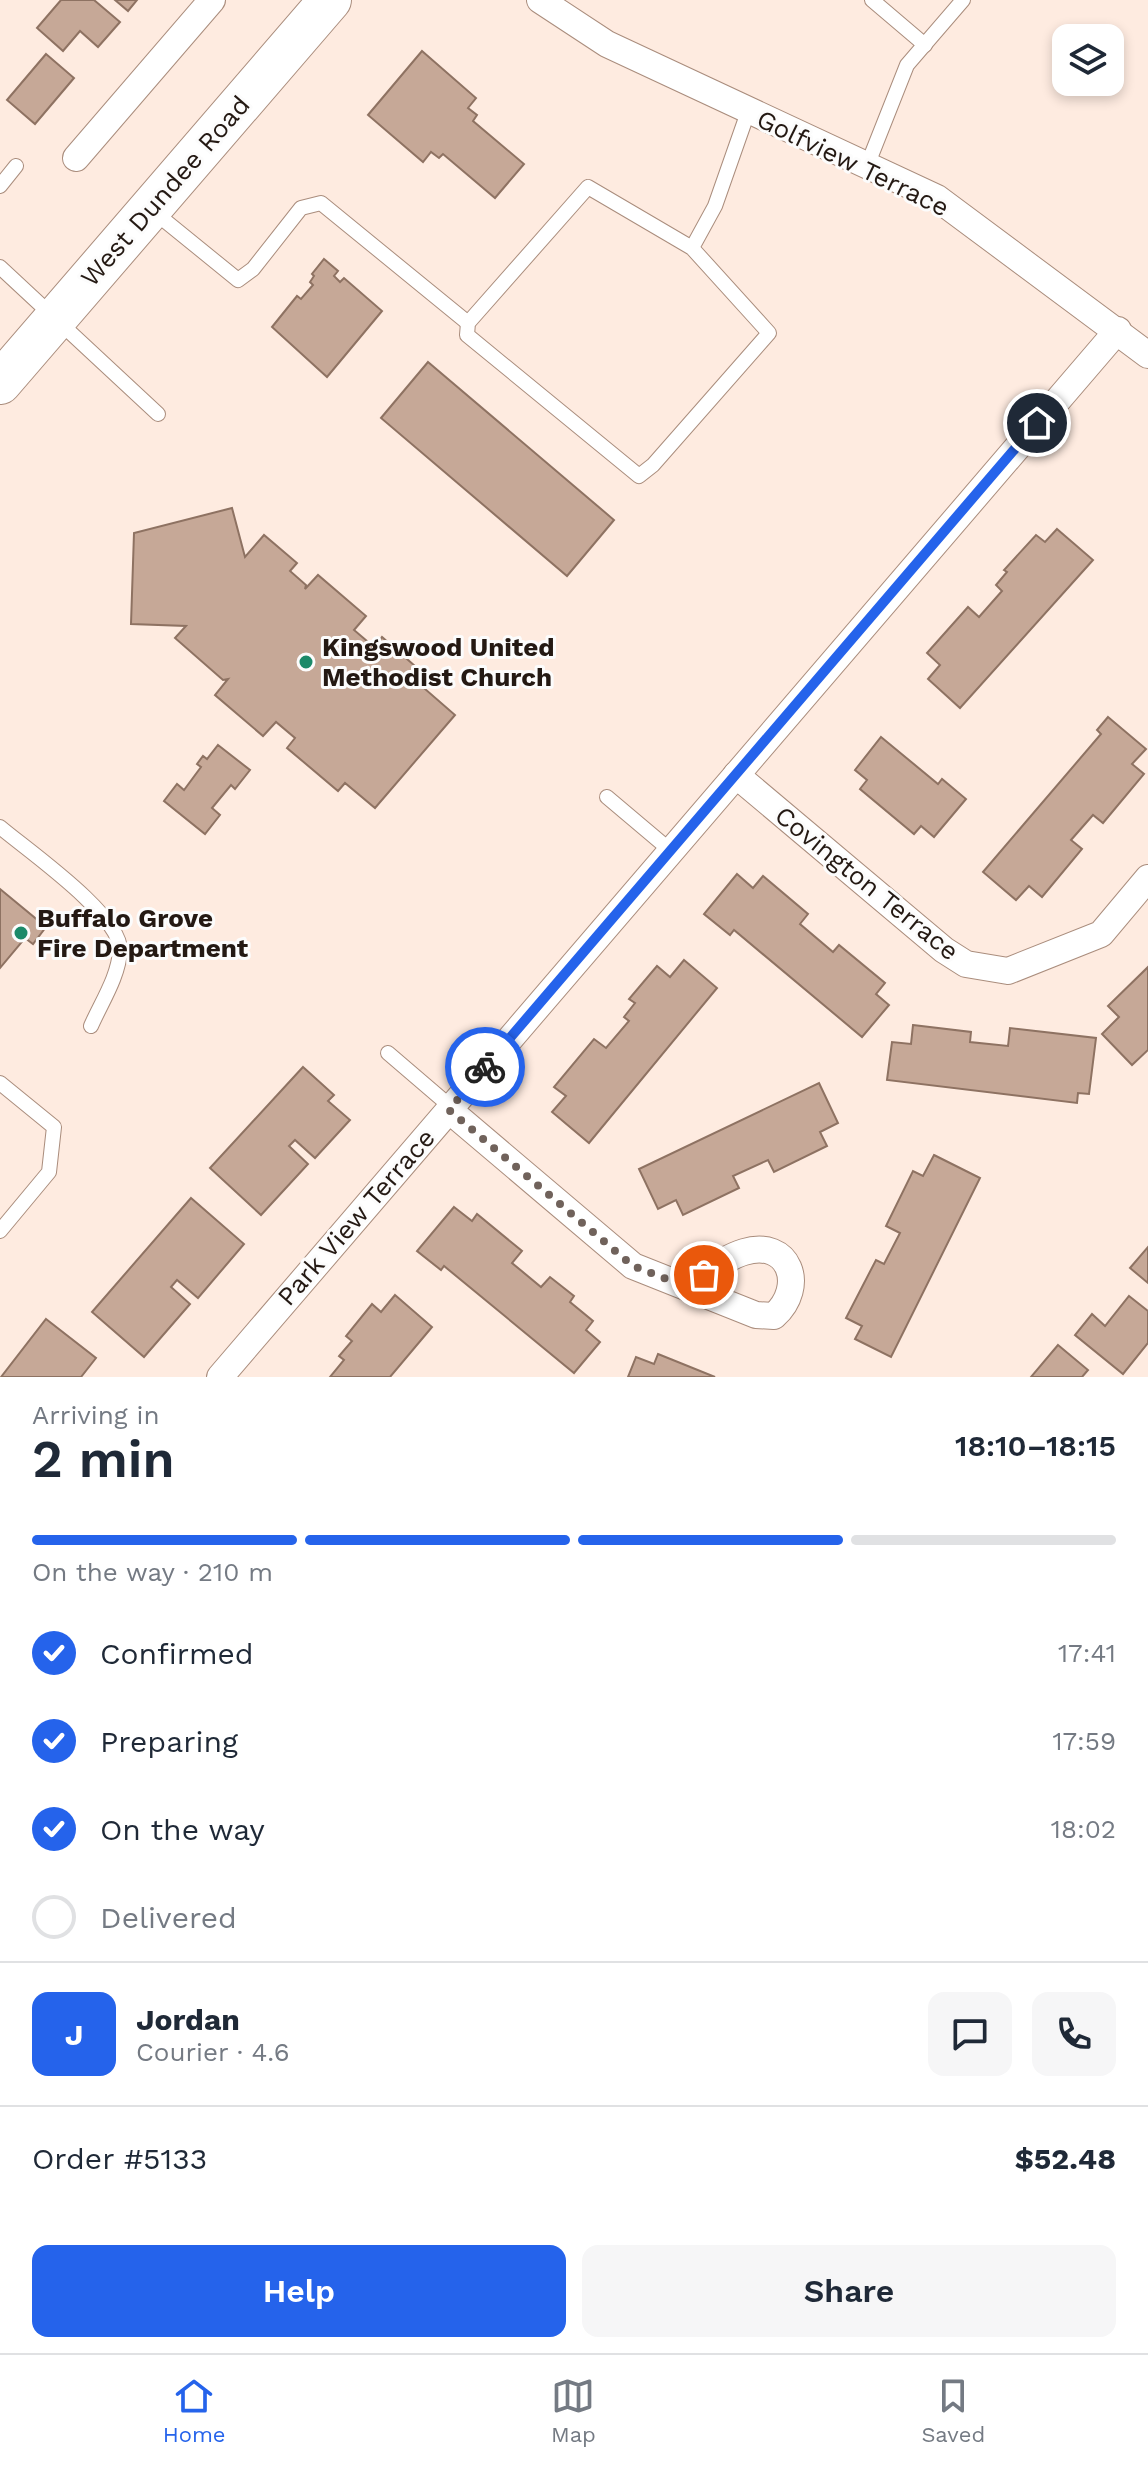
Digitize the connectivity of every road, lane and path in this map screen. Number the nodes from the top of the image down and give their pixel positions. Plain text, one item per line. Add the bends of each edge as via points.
1 (212, 0) edge
2 (330, 0) edge
3 (540, 0) edge
4 (872, 0) edge
5 (963, 0) edge
6 (925, 45) junction
7 (748, 112) junction
8 (76, 158) dead end
9 (16, 166) dead end
10 (867, 166) junction
11 (0, 186) edge
12 (150, 208) junction
13 (692, 248) junction
14 (0, 267) edge
15 (56, 317) junction
16 (468, 323) junction
17 (1118, 330) junction
18 (1148, 355) edge
19 (0, 383) edge
20 (158, 414) dead end
21 (736, 775) junction
22 (607, 797) dead end
23 (0, 827) edge
24 (671, 851) junction
25 (1148, 878) edge
26 (91, 1026) dead end
27 (388, 1053) dead end
28 (0, 1083) edge
29 (450, 1109) junction
30 (0, 1231) edge
31 (684, 1286) dead end
32 (220, 1377) edge

1 - 8 street
2 - 12 main road, West Dundee Road
3 - 7 street, Golfview Terrace via 607,44
4 - 6 lane
5 - 6 lane
6 - 10 lane via 907,65
7 - 10 street, Golfview Terrace
7 - 13 lane via 715,206
9 - 11 lane
10 - 17 street, Golfview Terrace via 937,198
12 - 15 main road, West Dundee Road
12 - 16 lane via 238,280 253,269 301,208 321,203
13 - 16 lane via 588,187
13 - 16 lane via 769,333 639,476 467,335
14 - 15 lane
15 - 19 main road, West Dundee Road
15 - 20 lane
17 - 18 street, Golfview Terrace
17 - 21 street, Park View Terrace
21 - 24 street, Park View Terrace
21 - 25 street, Covington Terrace via 966,964 1008,971 1101,934
22 - 24 lane
23 - 26 lane via 97,909 113,929 120,947 117,968
24 - 29 street, Park View Terrace
27 - 29 lane
28 - 30 lane via 54,1127 49,1172
29 - 31 street via 633,1266
29 - 32 street, Park View Terrace

